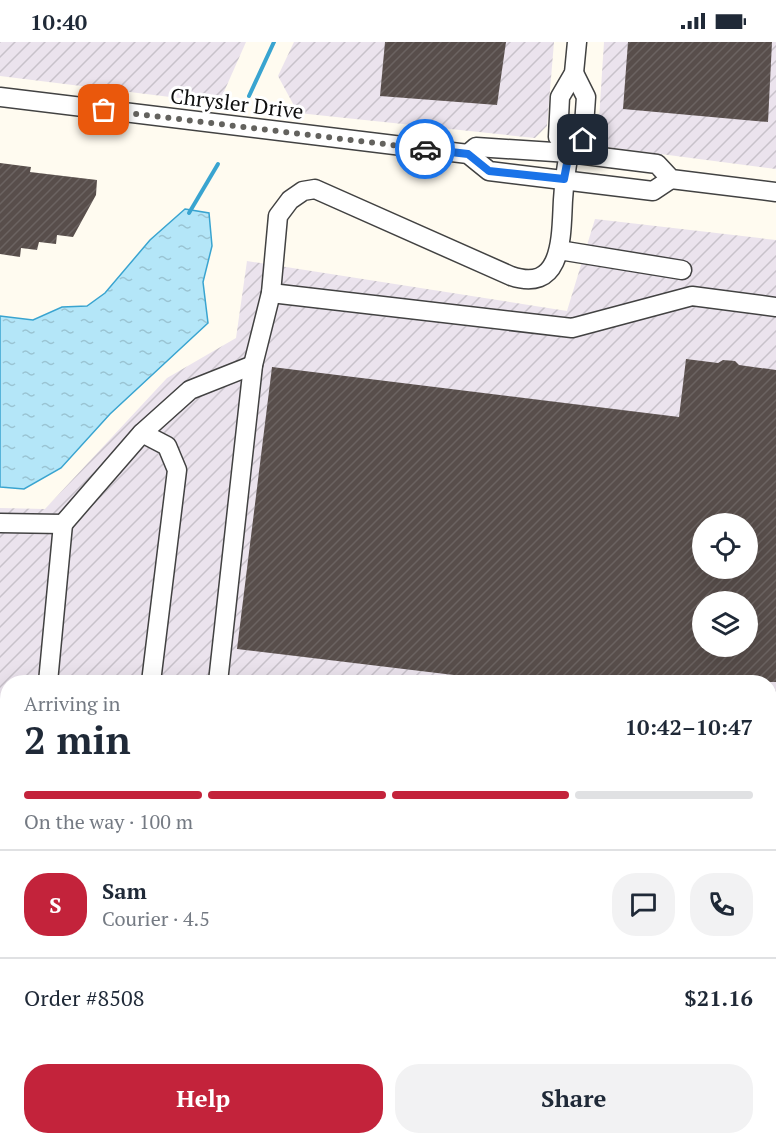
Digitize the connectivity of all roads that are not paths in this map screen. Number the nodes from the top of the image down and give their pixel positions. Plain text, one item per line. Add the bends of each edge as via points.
1 (577, 42) edge
2 (574, 73) junction
3 (0, 97) edge
4 (569, 153) junction
5 (468, 154) junction
6 (564, 179) junction
7 (671, 179) junction
8 (776, 192) edge
9 (559, 250) junction
10 (682, 270) dead end
11 (271, 293) junction
12 (776, 307) edge
13 (253, 365) junction
14 (142, 433) junction
15 (0, 523) edge
16 (63, 524) junction
17 (49, 675) edge
18 (153, 675) edge
19 (219, 675) edge

1 - 2 street
2 - 4 street via 560,97 558,137
2 - 4 street via 586,97 583,140
3 - 5 street, Chrysler Drive
4 - 5 street, Chrysler Drive via 476,147
4 - 6 street
4 - 7 street, Chrysler Drive via 657,164
5 - 6 street, Chrysler Drive via 489,171
6 - 7 street, Chrysler Drive via 653,191
6 - 9 street
7 - 8 street, Chrysler Drive
9 - 10 street
9 - 11 street via 549,271 534,279 520,279 315,189 303,191 290,200 278,216
11 - 12 street via 572,328 692,296
11 - 13 street
13 - 14 street via 190,390
13 - 19 street
14 - 16 street
14 - 18 street via 167,446 177,470
15 - 16 street
16 - 17 street

